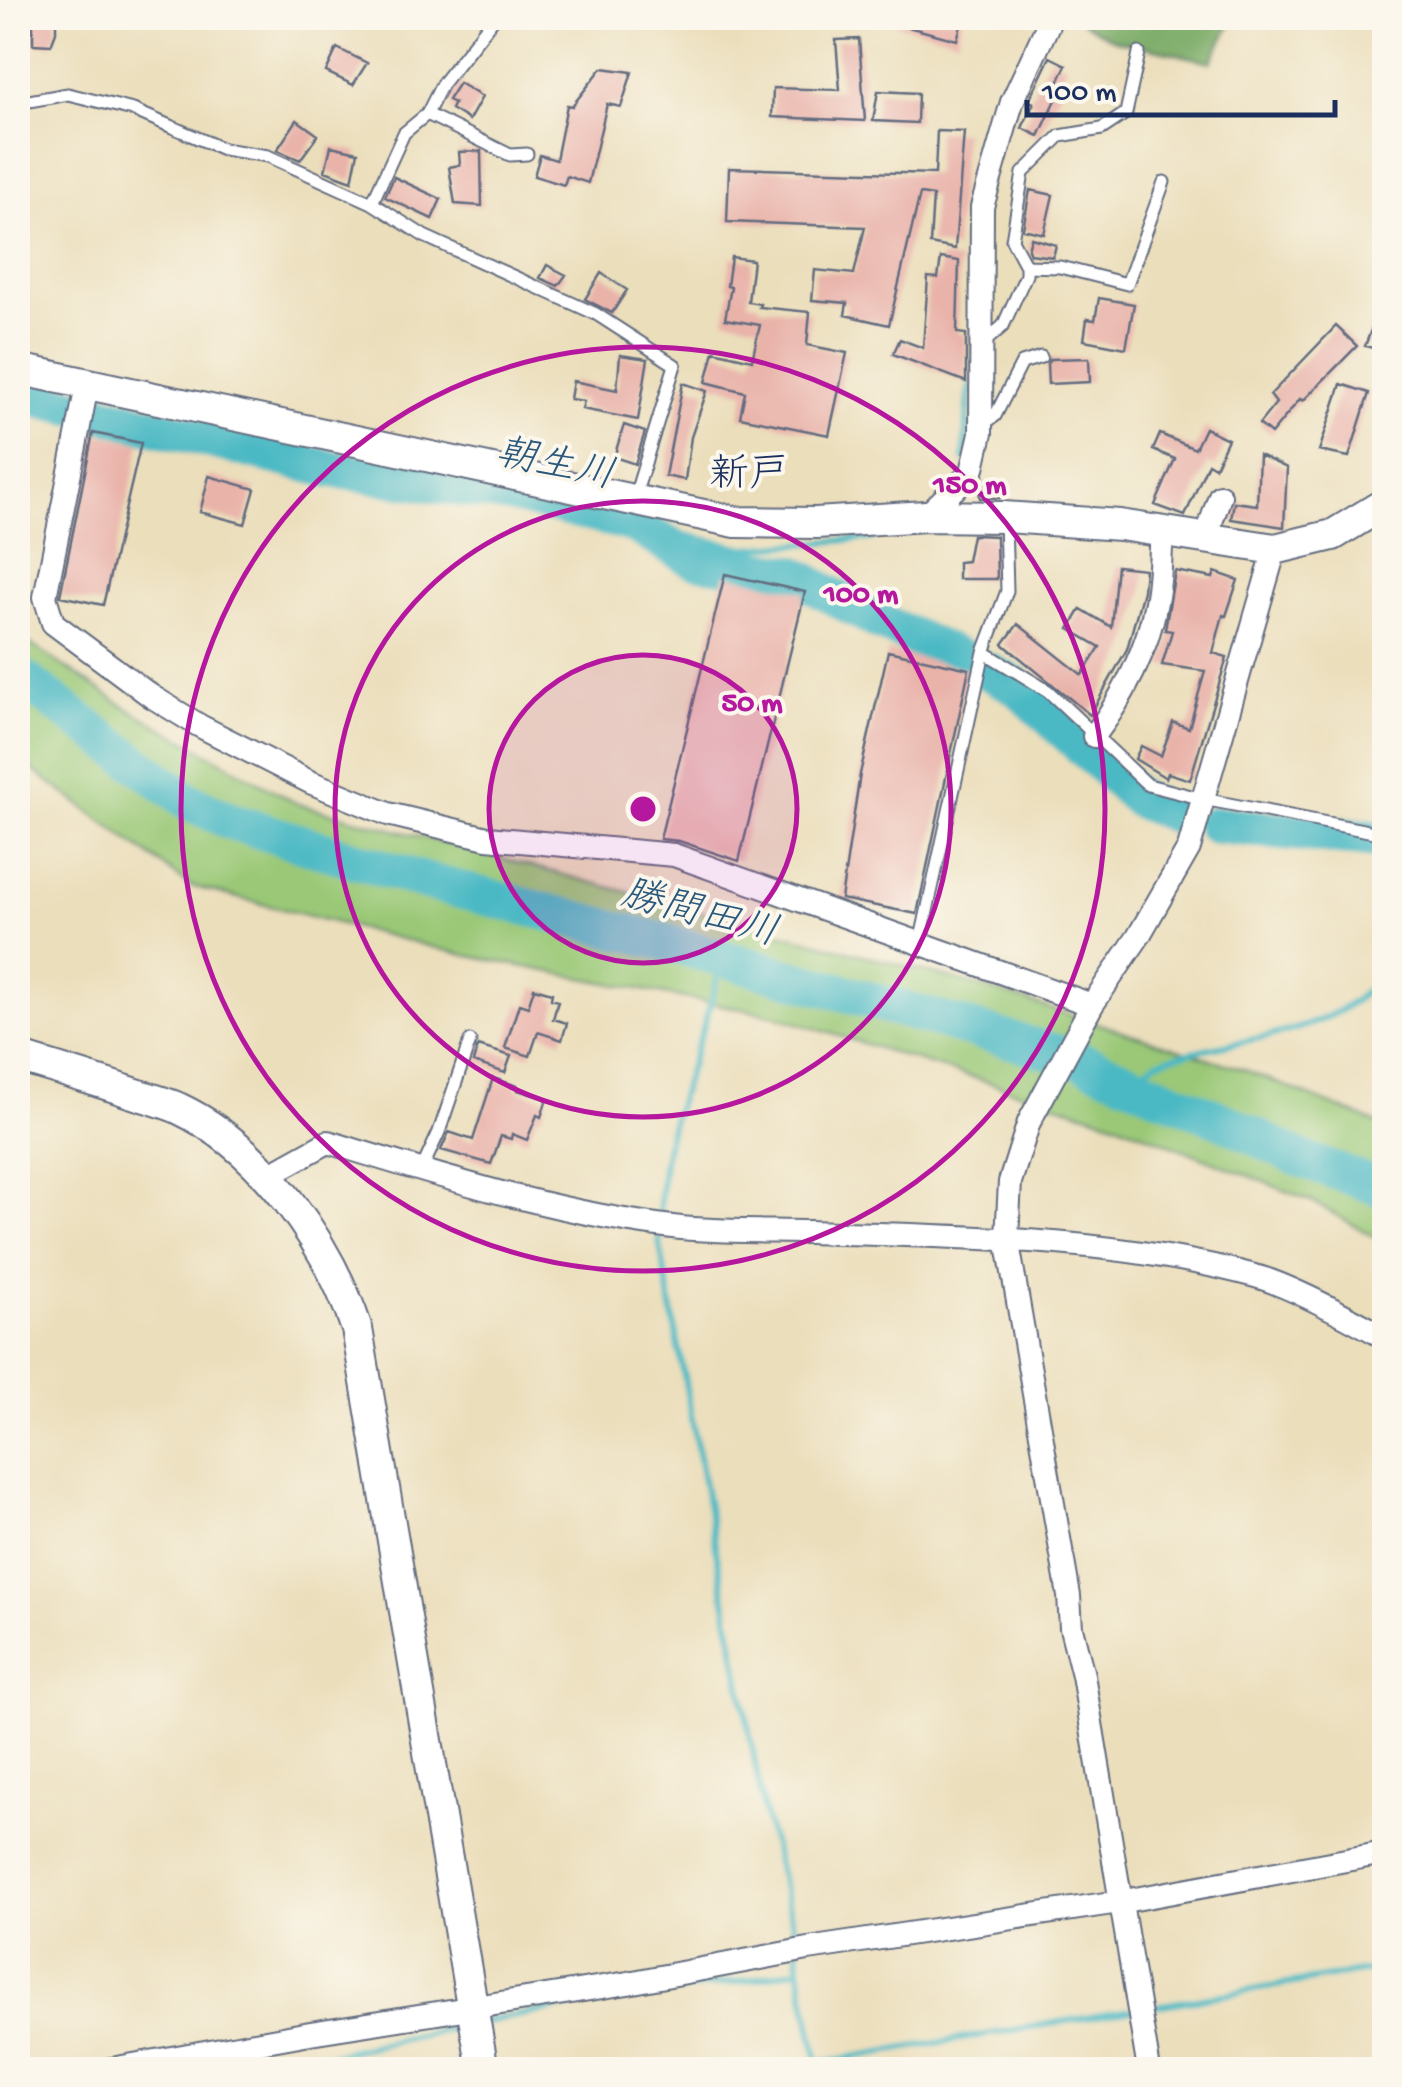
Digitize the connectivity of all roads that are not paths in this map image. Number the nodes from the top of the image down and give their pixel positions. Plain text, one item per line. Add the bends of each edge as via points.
1 (494, 18) edge
2 (1051, 18) edge
3 (1139, 54) dead end
4 (18, 103) edge
5 (427, 114) junction
6 (527, 154) dead end
7 (1164, 182) dead end
8 (372, 202) junction
9 (1026, 266) junction
10 (981, 344) junction
11 (1041, 357) dead end
12 (18, 369) edge
13 (87, 386) junction
14 (981, 425) junction
15 (1220, 496) dead end
16 (634, 500) junction
17 (1384, 504) edge
18 (926, 516) junction
19 (1004, 517) junction
20 (1162, 531) junction
21 (1206, 537) junction
22 (1275, 549) junction
23 (984, 652) junction
24 (1094, 736) junction
25 (1204, 800) junction
26 (1384, 834) edge
27 (920, 943) junction
28 (1092, 1005) junction
29 (470, 1042) dead end
30 (18, 1057) edge
31 (421, 1170) junction
32 (267, 1176) junction
33 (1007, 1238) junction
34 (1384, 1337) edge
35 (1384, 1853) edge
36 (1119, 1902) junction
37 (475, 2019) junction
38 (106, 2070) edge
39 (483, 2070) edge
40 (1149, 2070) edge

1 - 5 lane
2 - 10 street via 1012,102 982,207
3 - 9 lane via 1126,114 1102,128 1060,136 1023,172 1012,240
4 - 8 lane via 68,94 133,110 223,149 268,156
5 - 6 lane via 510,156
5 - 8 lane via 404,133
7 - 9 lane via 1127,284
8 - 16 lane via 424,236 596,314 675,365
9 - 10 lane via 1003,326
10 - 14 street
11 - 14 lane via 1022,363 995,416
12 - 13 street
13 - 16 street
13 - 27 street via 45,597 53,623 151,696 310,782 388,814 487,838 674,855
14 - 18 street via 972,472
15 - 21 street
16 - 18 street via 736,522
17 - 22 street via 1334,535
18 - 19 street
19 - 20 street
19 - 23 lane via 1008,591
20 - 21 street
20 - 24 street via 1157,598 1143,650
21 - 22 street
22 - 25 street
23 - 24 lane via 1048,691
23 - 27 lane
24 - 25 lane via 1148,785
25 - 26 lane
25 - 28 street via 1189,848
27 - 28 street
28 - 33 street via 1036,1108 1010,1182
29 - 31 lane
30 - 32 street via 177,1108 215,1130
31 - 32 street via 328,1142
31 - 33 street via 592,1214 682,1228
32 - 37 street via 310,1230 357,1329
33 - 34 street via 1257,1276
33 - 36 street
35 - 36 street
36 - 37 street via 808,1949
36 - 40 street
37 - 38 street
37 - 39 street

